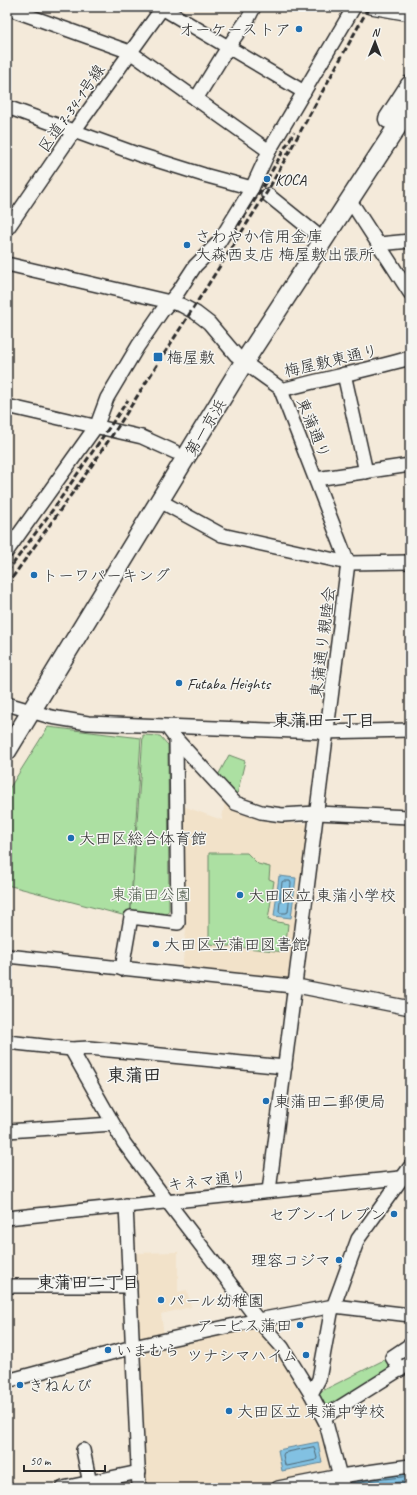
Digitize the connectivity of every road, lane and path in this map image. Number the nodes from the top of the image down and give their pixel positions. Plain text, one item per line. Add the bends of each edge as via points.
1 (254, 7) edge
2 (354, 7) edge
3 (371, 7) edge
4 (7, 8) edge
5 (162, 8) edge
6 (410, 14) edge
7 (228, 47) junction
8 (130, 52) junction
9 (410, 85) edge
10 (304, 92) junction
11 (196, 99) junction
12 (7, 106) edge
13 (410, 107) edge
14 (74, 131) junction
15 (269, 151) junction
16 (252, 188) junction
17 (268, 195) dead end
18 (348, 201) junction
19 (7, 228) edge
20 (315, 233) junction
21 (410, 241) edge
22 (379, 244) junction
23 (7, 264) edge
24 (410, 293) edge
25 (170, 302) junction
26 (240, 358) junction
27 (410, 358) edge
28 (344, 374) junction
29 (281, 390) junction
30 (7, 406) edge
31 (97, 425) junction
32 (175, 452) junction
33 (410, 465) edge
34 (366, 472) junction
35 (316, 479) junction
36 (160, 501) junction
37 (7, 551) edge
38 (410, 562) edge
39 (348, 564) junction
40 (19, 708) edge
41 (167, 727) junction
42 (7, 728) edge
43 (410, 730) edge
44 (328, 732) junction
45 (176, 739) junction
46 (7, 751) edge
47 (316, 814) junction
48 (410, 817) edge
49 (7, 956) edge
50 (122, 969) junction
51 (295, 986) junction
52 (410, 1008) edge
53 (7, 1042) edge
54 (71, 1049) junction
55 (285, 1067) junction
56 (113, 1124) junction
57 (7, 1131) edge
58 (410, 1167) edge
59 (406, 1178) edge
60 (269, 1191) junction
61 (167, 1201) junction
62 (126, 1205) junction
63 (7, 1218) edge
64 (7, 1286) edge
65 (130, 1286) junction
66 (334, 1306) junction
67 (410, 1315) edge
68 (258, 1320) junction
69 (410, 1345) edge
70 (133, 1347) junction
71 (405, 1367) edge
72 (7, 1381) edge
73 (311, 1394) junction
74 (324, 1417) junction
75 (83, 1450) dead end
76 (410, 1466) edge
77 (139, 1472) junction
78 (339, 1480) edge
79 (91, 1485) edge
80 (63, 1488) edge
81 (139, 1488) edge
82 (278, 1488) edge

1 - 7 street
2 - 10 street
3 - 6 street
4 - 8 street
5 - 7 street
5 - 8 street, 区道7-34-1号線
7 - 10 street
7 - 11 street
8 - 11 street
8 - 14 street, 区道7-34-1号線
9 - 20 highway, 第一京浜
10 - 15 street
11 - 15 street
12 - 14 street
13 - 18 highway, 第一京浜
14 - 16 street via 137,154
14 - 19 street, 区道7-34-1号線
15 - 16 street
16 - 25 street via 219,242 195,266
17 - 20 street
18 - 22 street
18 - 26 highway, 第一京浜
20 - 26 highway, 第一京浜
21 - 22 street
22 - 24 street
23 - 25 street, 梅屋敷東通り
25 - 26 street, 梅屋敷東通り via 196,313 209,323
25 - 31 street via 116,383
26 - 29 street, 梅屋敷東通り
26 - 32 highway, 第一京浜
26 - 36 highway, 第一京浜
27 - 28 street, 梅屋敷東通り
28 - 29 street, 梅屋敷東通り
28 - 34 street
29 - 35 street, 東蒲通り
30 - 31 street
31 - 32 street via 142,436
31 - 37 street
32 - 40 highway, 第一京浜
33 - 34 street
34 - 35 street
35 - 39 street, 東蒲通り親睦会
36 - 39 street via 222,535
36 - 40 highway, 第一京浜
38 - 39 street
39 - 44 street, 東蒲通り親睦会
40 - 41 street via 71,721
40 - 42 highway, 第一京浜
40 - 46 highway, 第一京浜
41 - 44 street
41 - 45 street
43 - 44 street
44 - 47 street, 東蒲通り親睦会
45 - 47 street via 235,803 261,812 282,815
45 - 50 street via 178,923 131,917
47 - 48 street
47 - 51 street, 東蒲通り親睦会
49 - 50 street
50 - 51 street
51 - 52 street
51 - 55 street, 東蒲通り親睦会
53 - 54 street
54 - 55 street via 89,1048
54 - 56 street
55 - 60 street, 東蒲通り親睦会
56 - 57 street
56 - 61 street
58 - 59 street
59 - 60 street, キネマ通り
59 - 66 street via 396,1184 358,1239
60 - 61 street, キネマ通り
61 - 62 street, キネマ通り
61 - 68 street
62 - 63 street, キネマ通り
62 - 65 street
64 - 65 street
65 - 70 street
66 - 67 street
66 - 68 street
66 - 73 street via 319,1379
68 - 70 street
68 - 73 street via 282,1347
69 - 71 street via 392,1357
70 - 72 street
70 - 77 street
71 - 74 street
73 - 74 street
74 - 78 street
75 - 79 street
76 - 78 street
77 - 79 street
77 - 81 street
78 - 82 street
79 - 80 street

